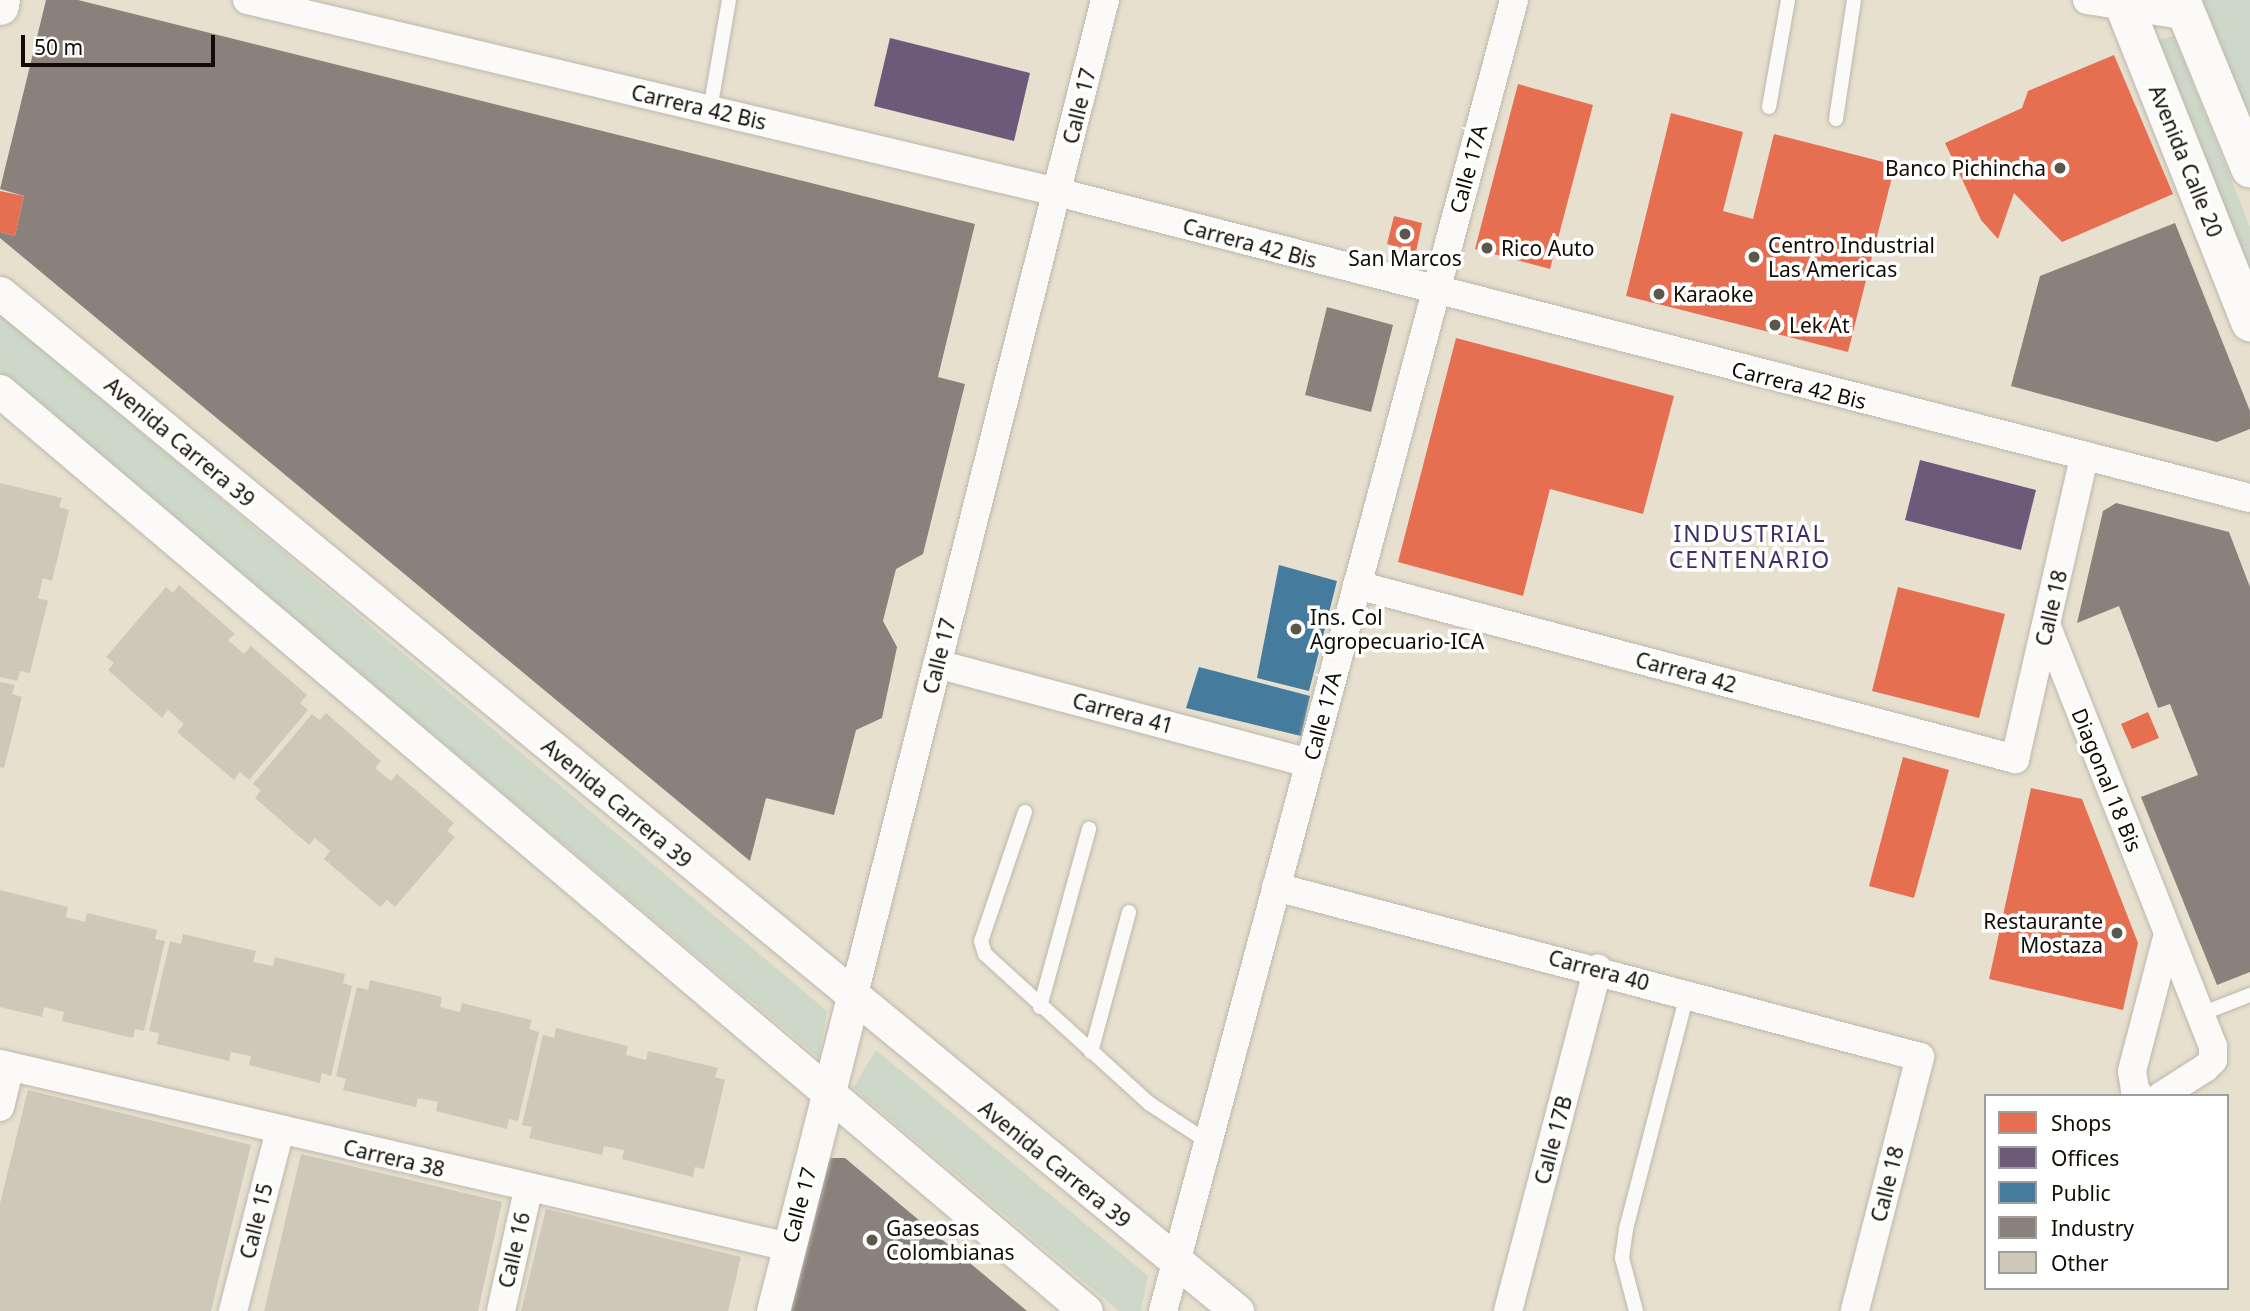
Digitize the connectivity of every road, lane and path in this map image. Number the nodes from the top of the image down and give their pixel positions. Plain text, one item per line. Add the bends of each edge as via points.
1 (1, 0) edge
2 (247, 0) edge
3 (729, 0) edge
4 (1105, 0) edge
5 (1514, 0) edge
6 (1788, 0) edge
7 (1854, 0) edge
8 (2087, 0) edge
9 (2123, 3) edge
10 (0, 6) edge
11 (2184, 8) edge
12 (1769, 107) dead end
13 (710, 110) junction
14 (1836, 119) dead end
15 (2250, 167) edge
16 (1057, 192) junction
17 (1435, 292) junction
18 (0, 293) edge
19 (2250, 322) edge
20 (0, 391) edge
21 (2084, 458) junction
22 (2250, 498) edge
23 (1357, 585) junction
24 (2047, 627) junction
25 (937, 664) junction
26 (2015, 759) joint
27 (1309, 762) junction
28 (1025, 812) dead end
29 (1089, 828) dead end
30 (1276, 887) junction
31 (1129, 912) dead end
32 (2168, 934) junction
33 (1598, 969) junction
34 (1687, 993) junction
35 (2250, 995) edge
36 (853, 998) junction
37 (1040, 1007) junction
38 (2201, 1014) junction
39 (1091, 1052) junction
40 (1920, 1058) joint
41 (5, 1065) edge
42 (828, 1094) junction
43 (2138, 1094) edge
44 (2164, 1094) edge
45 (0, 1107) edge
46 (279, 1130) junction
47 (1208, 1142) junction
48 (528, 1190) junction
49 (788, 1247) junction
50 (1176, 1262) junction
51 (233, 1311) edge
52 (501, 1311) edge
53 (773, 1311) edge
54 (1086, 1311) edge
55 (1163, 1311) edge
56 (1237, 1311) edge
57 (1508, 1311) edge
58 (1636, 1311) edge
59 (1854, 1311) edge

1 - 10 main road
2 - 13 street, Carrera 42 Bis
3 - 13 lane
4 - 16 street, Calle 17
5 - 17 street, Calle 17A
6 - 12 lane
7 - 14 lane
8 - 9 street
9 - 11 street
9 - 19 main road, Avenida Calle 20
11 - 15 main road
13 - 16 street, Carrera 42 Bis
16 - 17 street, Carrera 42 Bis
16 - 25 street, Calle 17
17 - 21 street, Carrera 42 Bis
17 - 23 street, Calle 17A
18 - 36 street, Avenida Carrera 39
20 - 42 street
21 - 22 street, Carrera 42 Bis
21 - 24 street, Calle 18
23 - 26 street, Carrera 42
23 - 27 street, Calle 17A
24 - 26 street, Calle 18
24 - 32 street, Diagonal 18 Bis
25 - 27 street, Carrera 41
25 - 36 street, Calle 17
27 - 30 street, Calle 17A
28 - 37 lane via 981,941 993,965
29 - 37 lane
30 - 33 street, Carrera 40
30 - 47 street, Calle 17A
31 - 39 lane
32 - 38 street, Diagonal 18 Bis
32 - 43 street via 2132,1071
33 - 34 street, Carrera 40
33 - 57 street, Calle 17B
34 - 40 street, Carrera 40
34 - 58 lane via 1626,1229 1622,1258
35 - 38 lane
36 - 42 street, Calle 17
36 - 50 street, Avenida Carrera 39
37 - 39 lane
38 - 44 street, Diagonal 18 Bis via 2213,1046 2213,1060
39 - 47 lane via 1150,1104
40 - 59 street, Calle 18
41 - 45 street
41 - 46 street, Carrera 38
42 - 49 street, Calle 17
42 - 54 street
46 - 48 street, Carrera 38
46 - 51 street, Calle 15
47 - 50 street, Calle 17A
48 - 49 street, Carrera 38
48 - 52 street, Calle 16
49 - 53 street, Calle 17
50 - 55 street, Calle 17A
50 - 56 street, Avenida Carrera 39

